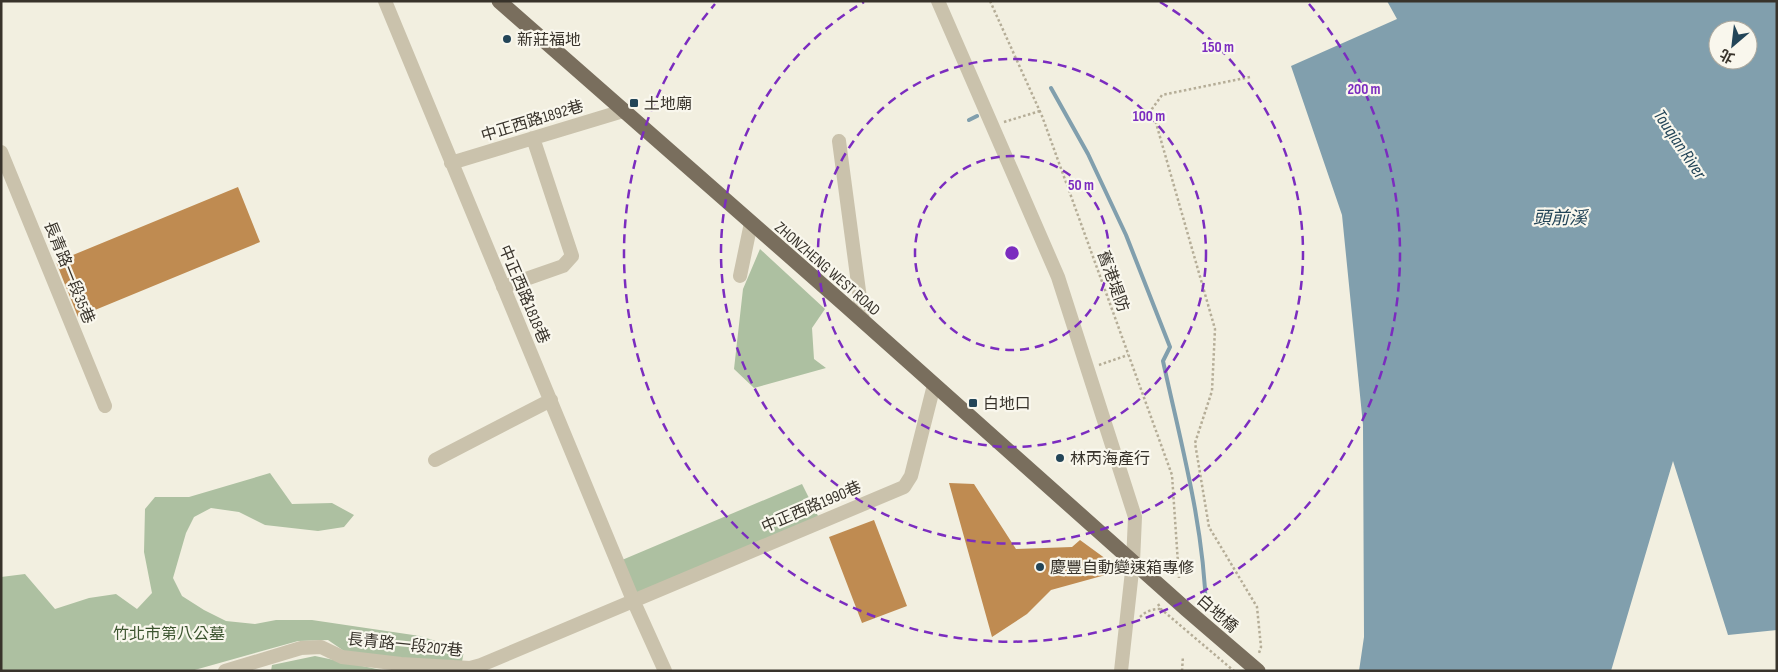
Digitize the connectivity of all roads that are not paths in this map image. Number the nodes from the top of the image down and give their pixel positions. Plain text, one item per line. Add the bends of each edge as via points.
1 (385, 1) edge
2 (499, 1) edge
3 (938, 1) edge
4 (623, 111) junction
5 (533, 138) junction
6 (839, 141) dead end
7 (1, 152) edge
8 (451, 163) junction
9 (751, 223) junction
10 (740, 276) dead end
11 (503, 287) junction
12 (862, 321) junction
13 (934, 385) junction
14 (551, 400) junction
15 (105, 406) dead end
16 (435, 460) dead end
17 (1133, 562) junction
18 (633, 600) junction
19 (400, 667) edge
20 (225, 671) edge
21 (665, 671) edge
22 (1121, 671) edge
23 (1258, 671) edge

1 - 8 street, 中正西路1818巷
2 - 4 main road, ZHONZHENG WEST ROAD
3 - 17 street via 1058,277 1135,518
4 - 5 street, 中正西路1892巷
4 - 9 main road, ZHONZHENG WEST ROAD
5 - 8 street, 中正西路1892巷
5 - 11 street via 572,256 563,266
6 - 12 street
7 - 15 street, 長青路一段35巷
8 - 11 street, 中正西路1818巷
9 - 10 street
9 - 12 main road, ZHONZHENG WEST ROAD
11 - 14 street, 中正西路1818巷
12 - 13 main road, ZHONZHENG WEST ROAD
13 - 17 main road, ZHONZHENG WEST ROAD
13 - 18 street, 中正西路1990巷 via 911,476 904,487
14 - 16 street
14 - 18 street, 中正西路1818巷
17 - 22 street
17 - 23 main road, 白地橋
18 - 19 street, 長青路一段207巷 via 470,668
18 - 21 street, 中正西路1818巷
19 - 20 street, 長青路一段207巷 via 342,657 321,647 301,648

